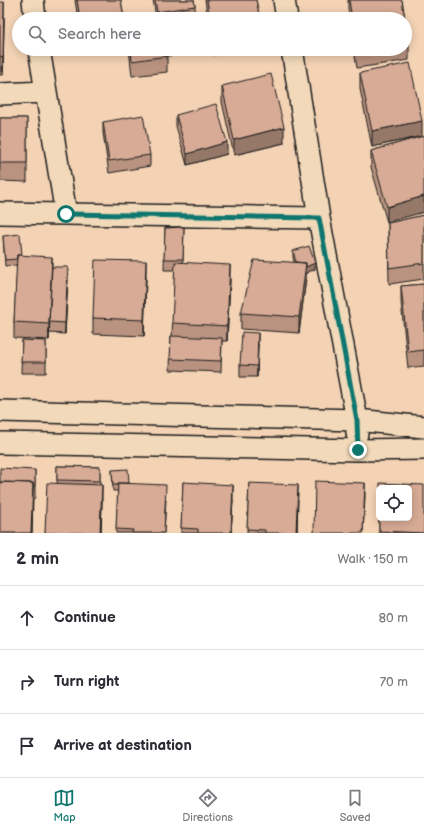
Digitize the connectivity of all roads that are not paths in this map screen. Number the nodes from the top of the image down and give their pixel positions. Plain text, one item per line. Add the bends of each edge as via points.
1 (33, 0) edge
2 (284, 0) edge
3 (34, 12) edge
4 (286, 12) edge
5 (41, 56) edge
6 (293, 56) edge
7 (45, 92) junction
8 (0, 94) edge
9 (0, 213) edge
10 (66, 214) junction
11 (319, 218) junction
12 (0, 411) edge
13 (357, 420) junction
14 (424, 427) edge
15 (0, 443) edge
16 (424, 449) edge
17 (358, 450) junction

1 - 3 street
2 - 4 street
5 - 7 street
6 - 11 street
7 - 8 street
7 - 10 street
9 - 10 street
10 - 11 street
11 - 13 street
12 - 13 street
13 - 14 street
13 - 17 street
15 - 17 street
16 - 17 street

